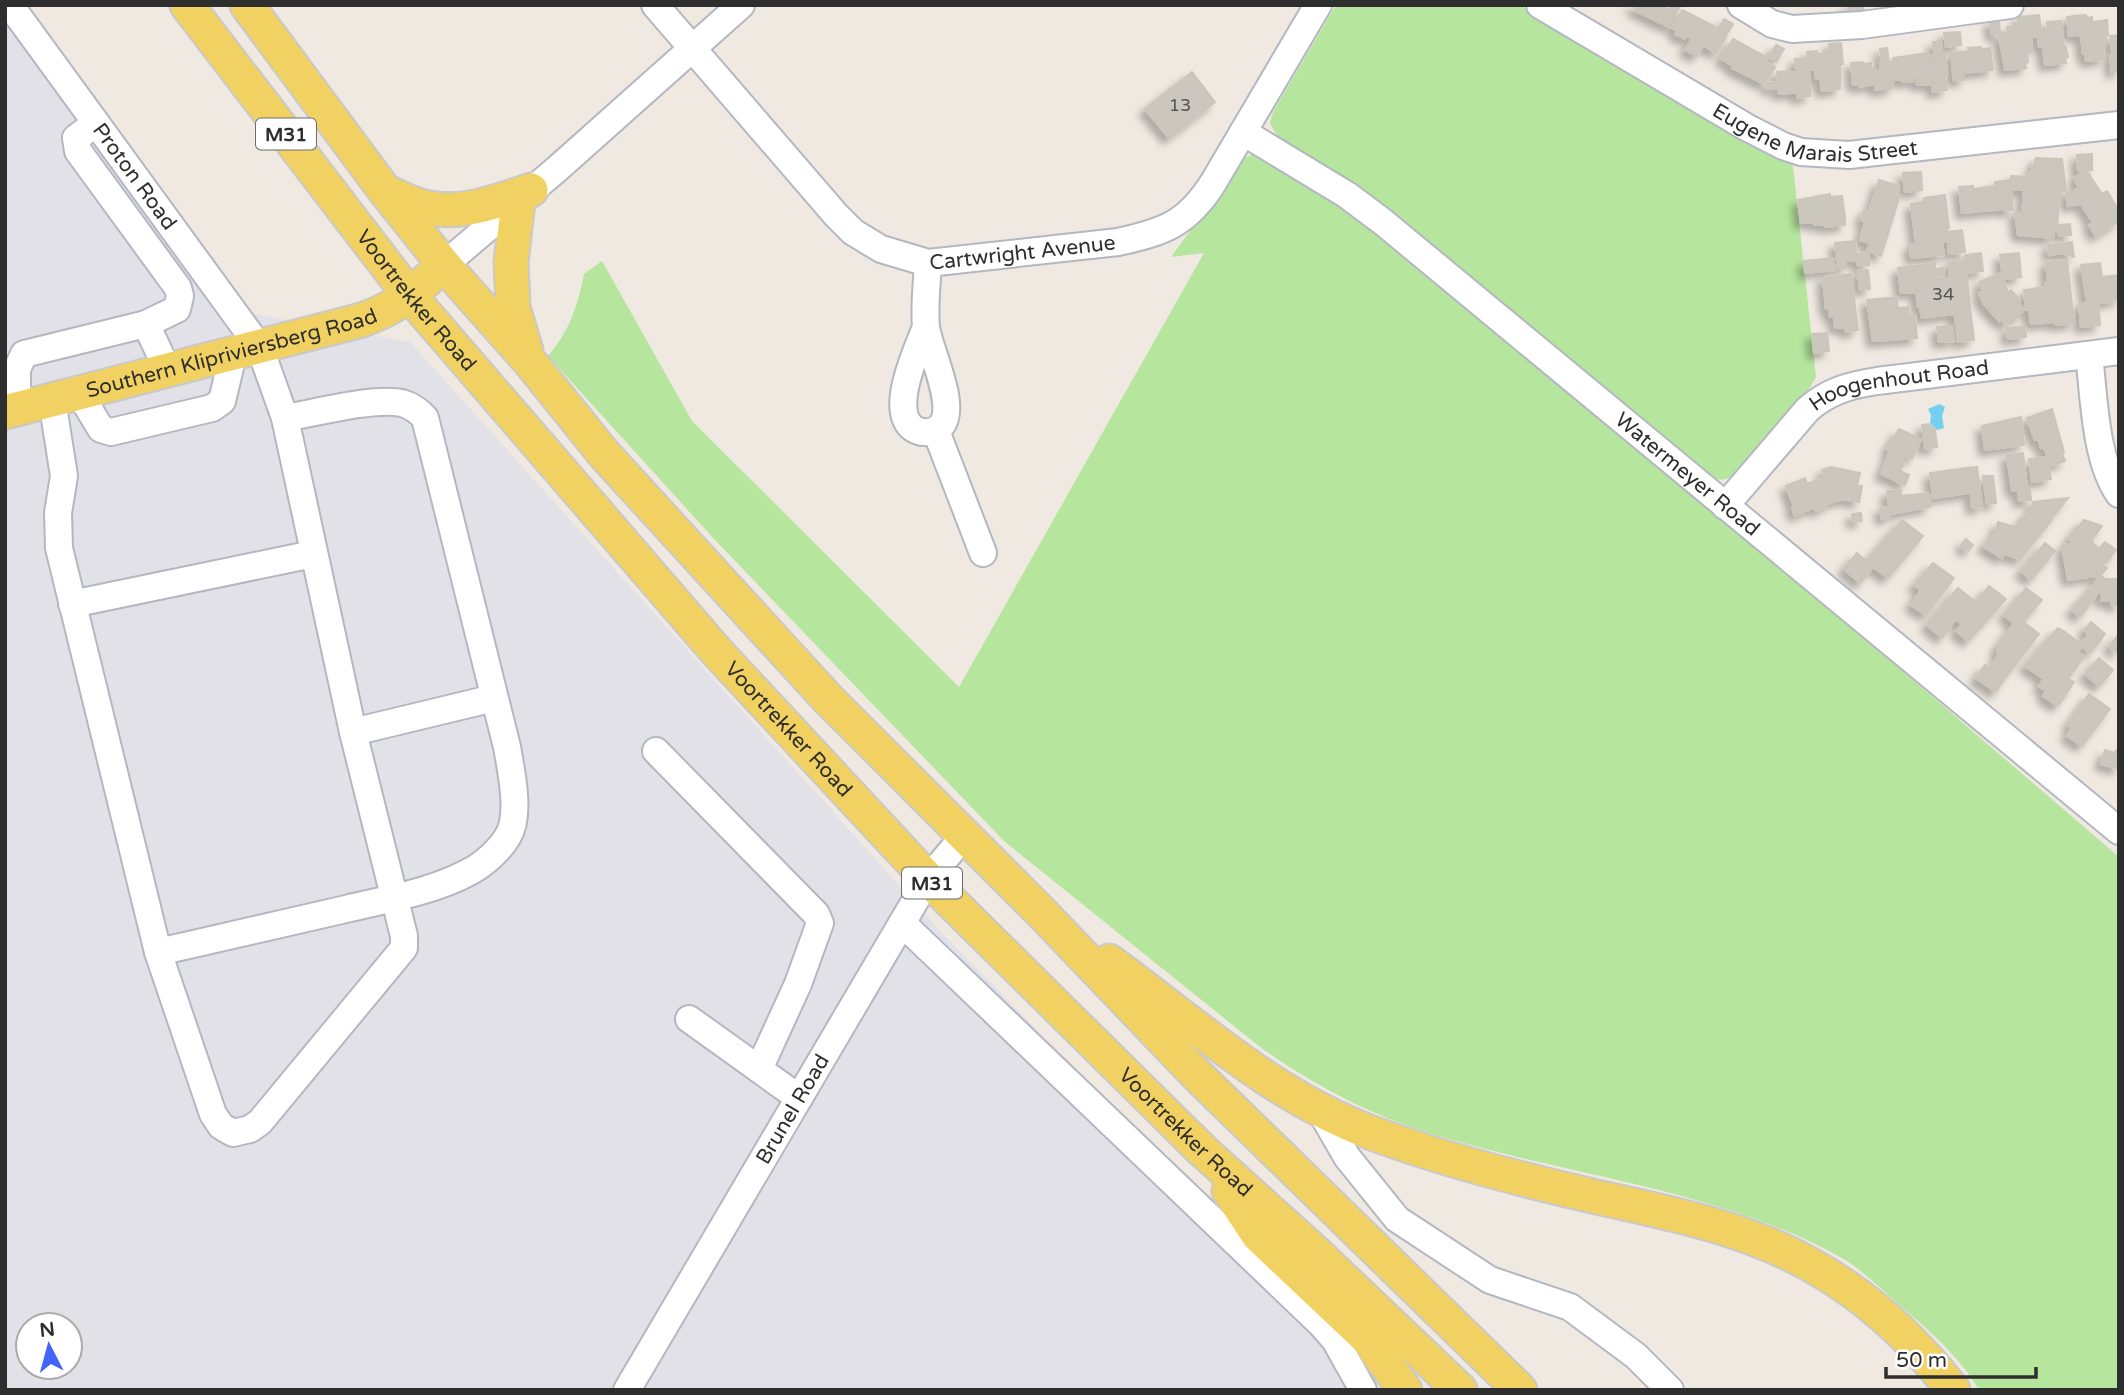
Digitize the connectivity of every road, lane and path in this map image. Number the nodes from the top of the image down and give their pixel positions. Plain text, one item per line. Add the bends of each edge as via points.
1 (10, 5) edge
2 (187, 5) edge
3 (247, 5) edge
4 (655, 5) edge
5 (741, 5) edge
6 (1318, 5) edge
7 (1540, 5) edge
8 (1741, 5) edge
9 (2010, 5) edge
10 (1952, 10) edge
11 (691, 48) junction
12 (96, 123) junction
13 (2119, 125) edge
14 (1243, 132) junction
15 (385, 191) junction
16 (525, 196) junction
17 (928, 263) junction
18 (444, 265) junction
19 (410, 296) junction
20 (146, 324) junction
21 (926, 327) junction
22 (247, 351) junction
23 (2119, 352) edge
24 (2089, 355) junction
25 (530, 362) junction
26 (168, 371) junction
27 (65, 397) junction
28 (11, 410) edge
29 (285, 418) junction
30 (936, 430) junction
31 (2119, 494) edge
32 (1725, 506) junction
33 (983, 553) dead end
34 (313, 554) junction
35 (72, 604) junction
36 (494, 698) junction
37 (353, 732) junction
38 (656, 751) dead end
39 (2119, 831) edge
40 (964, 836) junction
41 (928, 879) junction
42 (395, 897) junction
43 (1041, 912) junction
44 (902, 923) junction
45 (159, 952) junction
46 (689, 1019) dead end
47 (759, 1069) junction
48 (799, 1098) junction
49 (1321, 1112) junction
50 (1202, 1150) junction
51 (627, 1390) edge
52 (1363, 1390) edge
53 (1405, 1390) edge
54 (1460, 1390) edge
55 (1520, 1390) edge
56 (1670, 1390) edge
57 (1953, 1390) edge

1 - 12 street, Proton Road
2 - 19 main road, Voortrekker Road / M31
3 - 15 main road, Voortrekker Road / M31
4 - 11 street, Cartwright Avenue
5 - 11 street
6 - 14 street, Cartwright Avenue
7 - 13 street, Eugene Marais Street via 1746,127 1801,152 1849,155
8 - 10 street via 1772,24 1792,29 1826,29
9 - 10 street
11 - 16 street
11 - 17 street, Cartwright Avenue via 853,232 881,249
12 - 20 street via 76,138 78,151 180,296 177,309
12 - 22 street, Proton Road
14 - 17 street, Cartwright Avenue via 1200,203 1169,228 1118,243
14 - 32 street, Watermeyer Road via 1383,222
15 - 16 main road via 419,206 453,210
15 - 18 main road, Voortrekker Road / M31
16 - 18 street
16 - 25 main road via 511,262 513,307
17 - 21 street
18 - 19 main road, Southern Klipriviersberg Road
18 - 25 main road, Voortrekker Road / M31
19 - 22 main road, Southern Klipriviersberg Road via 362,320
19 - 41 main road, Voortrekker Road / M31 via 717,652
20 - 26 street
20 - 28 street via 24,354
21 - 30 street via 946,402 944,422
21 - 30 street via 905,388 904,413 911,428
22 - 26 main road, Southern Klipriviersberg Road
22 - 27 street via 222,401 212,408 111,432 101,429
22 - 29 street, Proton Road
23 - 24 street, Hoogenhout Road
24 - 31 street via 2103,461
24 - 32 street, Hoogenhout Road via 1860,383 1828,393 1808,409
25 - 40 main road, Voortrekker Road / M31 via 604,454 828,699
26 - 27 main road, Southern Klipriviersberg Road
27 - 28 main road, Southern Klipriviersberg Road
27 - 35 street via 64,477 57,528
29 - 34 street, Proton Road
29 - 36 street via 399,402 416,408 425,418
30 - 33 street
32 - 39 street, Watermeyer Road
34 - 35 street
34 - 37 street, Proton Road
35 - 45 street
36 - 37 street
36 - 42 street via 512,779 514,812 509,834 495,853 470,872
37 - 42 street, Proton Road
38 - 47 street via 821,923
40 - 41 street, Brunel Road
40 - 43 main road, Voortrekker Road / M31
41 - 44 street, Brunel Road
41 - 50 main road, Voortrekker Road / M31
42 - 45 street
42 - 45 street, Proton Road via 404,948 260,1122 233,1133 212,1114
43 - 49 main road via 1248,1068
43 - 55 main road, Voortrekker Road / M31 via 1198,1076
44 - 48 street, Brunel Road
44 - 52 street via 1321,1324
46 - 47 street
47 - 48 street
48 - 51 street, Brunel Road
49 - 56 street via 1348,1157 1397,1219 1490,1280 1570,1307 1636,1356
49 - 57 main road via 1498,1173 1690,1217 1755,1239 1811,1265 1860,1297 1904,1333
50 - 53 main road via 1258,1235 1367,1338
50 - 54 main road, Voortrekker Road / M31

